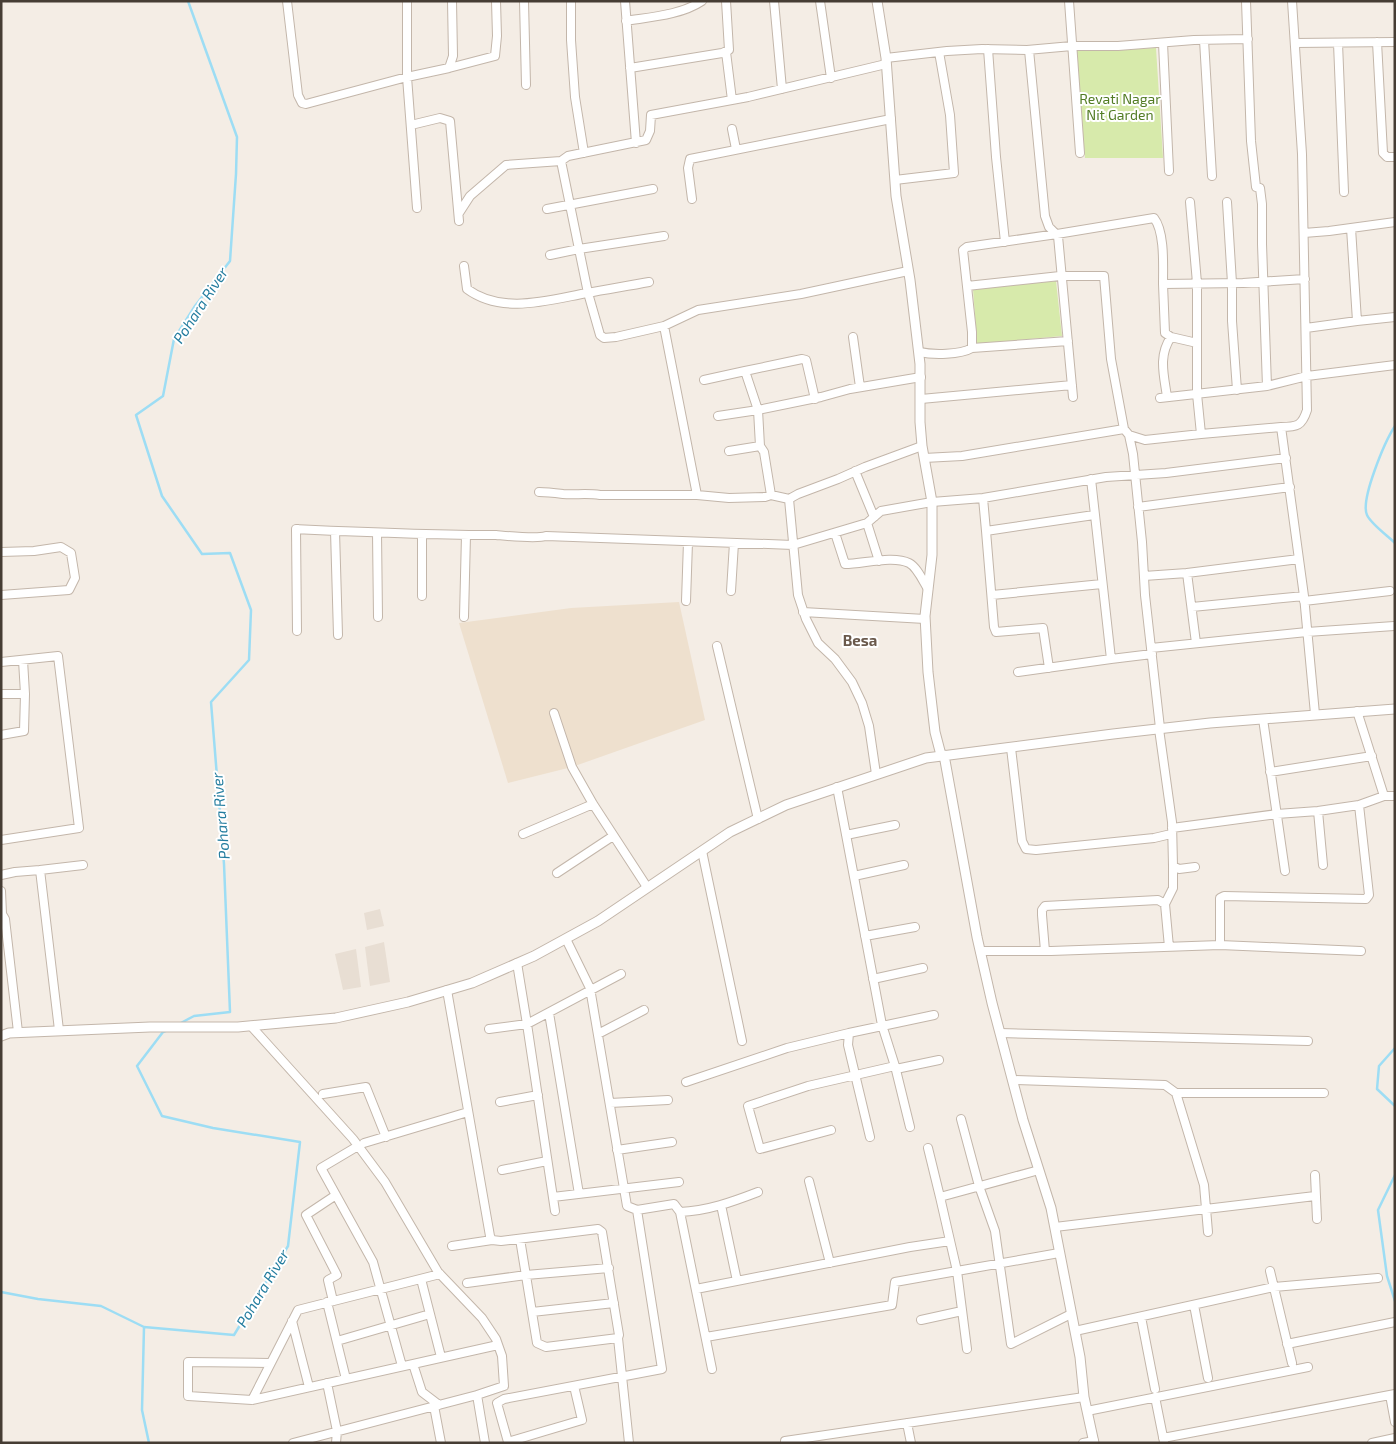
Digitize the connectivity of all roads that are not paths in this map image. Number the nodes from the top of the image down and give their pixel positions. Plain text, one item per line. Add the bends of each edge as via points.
1 (287, 1) edge
2 (407, 1) edge
3 (452, 1) edge
4 (496, 1) edge
5 (524, 1) edge
6 (571, 1) edge
7 (625, 1) edge
8 (726, 1) edge
9 (774, 1) edge
10 (820, 1) edge
11 (877, 1) edge
12 (1069, 1) edge
13 (1246, 1) edge
14 (1292, 1) edge
15 (703, 2) edge
16 (626, 22) junction
17 (1248, 39) junction
18 (1204, 40) junction
19 (1377, 42) junction
20 (1395, 42) edge
21 (1163, 43) junction
22 (1295, 43) junction
23 (1338, 43) junction
24 (1072, 46) junction
25 (988, 49) junction
26 (1029, 50) junction
27 (726, 52) junction
28 (939, 52) junction
29 (886, 61) junction
30 (449, 68) junction
31 (630, 68) junction
32 (407, 76) junction
33 (831, 78) junction
34 (526, 86) dead end
35 (782, 89) junction
36 (732, 100) junction
37 (890, 118) junction
38 (411, 125) junction
39 (732, 129) dead end
40 (636, 143) junction
41 (736, 149) junction
42 (584, 153) junction
43 (1080, 154) dead end
44 (1395, 157) edge
45 (561, 161) junction
46 (1169, 171) dead end
47 (1212, 176) dead end
48 (895, 180) junction
49 (652, 189) dead end
50 (1344, 192) dead end
51 (692, 199) dead end
52 (1190, 202) dead end
53 (1227, 202) dead end
54 (570, 205) junction
55 (417, 208) dead end
56 (547, 209) dead end
57 (1395, 222) edge
58 (1351, 228) junction
59 (1304, 233) junction
60 (1057, 234) junction
61 (664, 236) dead end
62 (1005, 242) junction
63 (579, 249) junction
64 (550, 255) dead end
65 (464, 266) dead end
66 (908, 271) junction
67 (1060, 276) junction
68 (1305, 279) junction
69 (1264, 280) junction
70 (649, 282) dead end
71 (1197, 283) junction
72 (1232, 283) junction
73 (1163, 284) junction
74 (967, 286) junction
75 (588, 293) junction
76 (1395, 317) edge
77 (1357, 321) junction
78 (664, 326) junction
79 (1306, 328) junction
80 (853, 337) dead end
81 (1170, 337) junction
82 (1068, 341) junction
83 (1197, 343) junction
84 (972, 348) junction
85 (919, 352) junction
86 (1395, 365) edge
87 (745, 372) junction
88 (1307, 376) junction
89 (921, 377) junction
90 (704, 380) dead end
91 (1072, 385) junction
92 (1267, 386) junction
93 (860, 388) junction
94 (1237, 390) junction
95 (1197, 394) junction
96 (1073, 396) dead end
97 (815, 399) junction
98 (921, 399) junction
99 (758, 410) junction
100 (718, 416) dead end
101 (1281, 427) junction
102 (1126, 432) junction
103 (1201, 434) junction
104 (760, 446) junction
105 (922, 446) junction
106 (729, 451) dead end
107 (924, 458) junction
108 (1286, 458) junction
109 (855, 471) junction
110 (1135, 474) junction
111 (1091, 479) junction
112 (1290, 487) junction
113 (539, 492) dead end
114 (697, 495) junction
115 (771, 495) junction
116 (983, 498) junction
117 (789, 499) junction
118 (932, 502) junction
119 (1138, 507) junction
120 (1094, 515) junction
121 (874, 517) junction
122 (867, 523) junction
123 (335, 530) junction
124 (986, 531) junction
125 (377, 533) junction
126 (835, 533) junction
127 (422, 535) junction
128 (466, 535) junction
129 (688, 542) junction
130 (734, 543) junction
131 (793, 545) junction
132 (1, 552) edge
133 (1299, 559) junction
134 (879, 561) junction
135 (1187, 573) junction
136 (1144, 576) junction
137 (1102, 584) junction
138 (928, 589) junction
139 (1390, 591) dead end
140 (731, 592) dead end
141 (1, 595) edge
142 (992, 595) junction
143 (422, 596) dead end
144 (1304, 598) junction
145 (686, 601) dead end
146 (1192, 607) junction
147 (803, 612) junction
148 (378, 617) dead end
149 (464, 617) dead end
150 (925, 619) junction
151 (1394, 626) edge
152 (297, 631) dead end
153 (1307, 632) junction
154 (338, 635) dead end
155 (1196, 643) junction
156 (716, 646) dead end
157 (1152, 651) junction
158 (1111, 659) junction
159 (23, 660) junction
160 (1, 662) edge
161 (1049, 668) junction
162 (1018, 672) dead end
163 (1, 694) edge
164 (25, 694) junction
165 (1395, 709) edge
166 (1357, 711) junction
167 (554, 713) dead end
168 (1315, 714) junction
169 (1263, 719) junction
170 (1160, 729) junction
171 (1, 736) edge
172 (1011, 748) junction
173 (942, 755) junction
174 (1372, 756) junction
175 (1270, 772) junction
176 (876, 774) junction
177 (837, 787) junction
178 (1384, 796) junction
179 (1395, 796) edge
180 (593, 804) junction
181 (1359, 805) junction
182 (1318, 811) junction
183 (1276, 814) junction
184 (758, 819) junction
185 (895, 824) dead end
186 (1172, 831) junction
187 (523, 834) dead end
188 (846, 835) junction
189 (613, 836) junction
190 (1, 840) edge
191 (702, 851) junction
192 (83, 865) dead end
193 (904, 865) dead end
194 (1323, 865) dead end
195 (1173, 866) junction
196 (1195, 867) dead end
197 (40, 870) junction
198 (1285, 871) dead end
199 (557, 873) dead end
200 (1, 875) edge
201 (854, 876) junction
202 (647, 887) junction
203 (1, 891) edge
204 (1165, 904) junction
205 (915, 927) dead end
206 (865, 936) junction
207 (566, 939) junction
208 (1220, 944) junction
209 (1169, 947) junction
210 (980, 951) junction
211 (1045, 951) junction
212 (1361, 951) dead end
213 (516, 964) junction
214 (924, 968) dead end
215 (621, 974) dead end
216 (873, 979) junction
217 (447, 990) junction
218 (590, 990) junction
219 (644, 1010) dead end
220 (549, 1013) junction
221 (934, 1015) dead end
222 (528, 1024) junction
223 (882, 1025) junction
224 (251, 1026) junction
225 (489, 1029) dead end
226 (59, 1030) junction
227 (18, 1032) junction
228 (849, 1033) junction
229 (1000, 1033) junction
230 (598, 1034) junction
231 (1, 1036) edge
232 (742, 1041) dead end
233 (1308, 1041) dead end
234 (938, 1060) dead end
235 (896, 1067) junction
236 (854, 1075) junction
237 (1012, 1080) junction
238 (686, 1082) dead end
239 (1324, 1092) dead end
240 (1176, 1093) junction
241 (323, 1094) dead end
242 (538, 1095) junction
243 (668, 1100) dead end
244 (500, 1102) dead end
245 (610, 1103) junction
246 (468, 1112) junction
247 (961, 1119) dead end
248 (910, 1127) dead end
249 (831, 1130) dead end
250 (870, 1136) dead end
251 (386, 1137) junction
252 (672, 1142) dead end
253 (362, 1145) junction
254 (928, 1148) dead end
255 (617, 1150) junction
256 (548, 1161) junction
257 (502, 1170) dead end
258 (1038, 1170) junction
259 (1315, 1174) dead end
260 (809, 1181) dead end
261 (679, 1182) dead end
262 (979, 1186) junction
263 (623, 1188) junction
264 (758, 1192) dead end
265 (579, 1194) junction
266 (336, 1195) junction
267 (1315, 1196) junction
268 (553, 1197) junction
269 (940, 1197) junction
270 (721, 1205) junction
271 (1206, 1209) junction
272 (637, 1210) junction
273 (555, 1211) dead end
274 (680, 1212) junction
275 (1317, 1219) dead end
276 (1055, 1227) junction
277 (1208, 1232) dead end
278 (520, 1239) junction
279 (492, 1240) junction
280 (950, 1241) junction
281 (452, 1246) dead end
282 (1059, 1253) junction
283 (830, 1263) junction
284 (999, 1264) junction
285 (609, 1268) junction
286 (957, 1271) junction
287 (1270, 1271) dead end
288 (440, 1274) junction
289 (526, 1275) junction
290 (1378, 1278) dead end
291 (421, 1279) junction
292 (737, 1281) junction
293 (467, 1283) dead end
294 (1274, 1288) junction
295 (381, 1289) junction
296 (696, 1289) junction
297 (330, 1302) junction
298 (614, 1303) junction
299 (1194, 1305) junction
300 (962, 1311) junction
301 (532, 1312) junction
302 (430, 1314) junction
303 (1072, 1314) junction
304 (1141, 1317) junction
305 (292, 1320) junction
306 (922, 1320) dead end
307 (1395, 1322) edge
308 (391, 1325) junction
309 (1075, 1331) junction
310 (706, 1337) junction
311 (618, 1338) junction
312 (337, 1341) junction
313 (498, 1344) junction
314 (1287, 1344) junction
315 (967, 1349) dead end
316 (441, 1357) junction
317 (270, 1363) junction
318 (1292, 1363) dead end
319 (413, 1364) junction
320 (402, 1366) junction
321 (1308, 1367) dead end
322 (712, 1369) dead end
323 (622, 1377) junction
324 (1208, 1378) dead end
325 (346, 1379) junction
326 (327, 1383) junction
327 (504, 1386) junction
328 (574, 1386) junction
329 (309, 1387) junction
330 (1155, 1393) junction
331 (1392, 1394) edge
332 (477, 1395) junction
333 (1084, 1397) junction
334 (504, 1399) junction
335 (252, 1400) junction
336 (436, 1406) junction
337 (1087, 1411) junction
338 (1395, 1422) edge
339 (907, 1423) junction
340 (337, 1432) junction
341 (1395, 1438) edge
342 (1163, 1440) edge
343 (1094, 1442) edge
344 (293, 1443) edge
345 (336, 1443) edge
346 (441, 1443) edge
347 (485, 1443) edge
348 (630, 1443) edge
349 (785, 1443) edge
350 (911, 1443) edge
351 (1083, 1443) edge
352 (1372, 1443) edge

1 - 32 street via 298,96 302,103
2 - 32 street
3 - 30 street via 453,56
4 - 30 street via 495,56
5 - 34 street
6 - 42 street via 575,97
7 - 16 street
8 - 27 street via 730,46
9 - 35 street
10 - 33 street
11 - 29 street
12 - 24 street
13 - 17 street
14 - 22 street
15 - 16 street via 675,12
16 - 31 street
17 - 18 street
17 - 69 street via 1251,141 1256,187 1260,188 1262,204
18 - 21 street
18 - 47 street
19 - 20 street
19 - 23 street
19 - 44 street via 1384,153 1386,157
21 - 24 street
21 - 46 street
22 - 23 street
22 - 59 street
23 - 50 street
24 - 26 street
24 - 43 street
25 - 26 street
25 - 28 street
25 - 62 street
26 - 60 street via 1045,216 1049,227
27 - 31 street
27 - 36 street
28 - 29 street
28 - 48 street via 950,116 954,173
29 - 33 street
29 - 37 street
30 - 32 street
31 - 40 street
32 - 38 street
33 - 35 street
35 - 36 street
36 - 40 street via 651,115 646,140
37 - 41 street
37 - 48 street
38 - 45 street via 440,118 450,121 459,217 470,196 506,165
38 - 55 street
39 - 41 street
40 - 42 street
41 - 51 street via 690,159
42 - 45 street
45 - 54 street
48 - 66 street
49 - 54 street
52 - 71 street
53 - 72 street
54 - 56 street
54 - 63 street
57 - 58 street
58 - 59 street
58 - 77 street
59 - 68 street
60 - 62 street
60 - 67 street
60 - 73 street via 1154,218 1162,245
61 - 63 street
62 - 74 street via 963,250
63 - 64 street
63 - 75 street
65 - 75 street via 467,289 492,301 539,303
66 - 78 street via 801,294 698,310
66 - 85 street
67 - 74 street
67 - 82 street
67 - 102 street via 1104,276 1112,359
68 - 69 street
68 - 79 street
69 - 72 street
69 - 92 street
70 - 75 street
71 - 72 street
71 - 73 street
71 - 83 street
72 - 94 street
73 - 81 street via 1164,326
74 - 84 street
75 - 78 street via 600,335 604,338
76 - 77 street
77 - 79 street
78 - 114 street
79 - 88 street
80 - 93 street
81 - 83 street
81 - 95 street via 1162,359 1164,398
82 - 84 street
82 - 91 street
83 - 95 street
84 - 85 street via 942,354
85 - 89 street
86 - 88 street
87 - 90 street
87 - 97 street via 806,360
87 - 99 street
88 - 92 street
88 - 101 street via 1304,420 1299,425
89 - 93 street
89 - 98 street
91 - 96 street
91 - 98 street
92 - 94 street
93 - 97 street
94 - 95 street
95 - 103 street
97 - 99 street
98 - 105 street
99 - 100 street
99 - 104 street
101 - 103 street
101 - 108 street
102 - 103 street via 1145,440
102 - 107 street via 962,456
102 - 110 street
104 - 106 street
104 - 115 street via 764,452
105 - 107 street
105 - 109 street
107 - 118 street
108 - 110 street
108 - 112 street
109 - 117 street
109 - 121 street
110 - 111 street
110 - 119 street
111 - 116 street
111 - 120 street
112 - 119 street
112 - 133 street
113 - 114 street
114 - 115 street via 729,498
115 - 117 street
116 - 118 street
116 - 124 street
117 - 131 street
118 - 121 street via 881,511
118 - 138 street
119 - 136 street
120 - 124 street
120 - 137 street
121 - 122 street
122 - 126 street
122 - 134 street
123 - 125 street
123 - 152 street via 296,529
123 - 154 street
124 - 142 street
125 - 127 street
125 - 148 street
126 - 131 street
126 - 134 street via 845,564
127 - 128 street
127 - 143 street
128 - 129 street
128 - 149 street
129 - 130 street
129 - 145 street
130 - 131 street
130 - 140 street
131 - 147 street
132 - 141 street via 34,552 61,546 71,553 75,578 69,590
133 - 135 street
133 - 144 street
134 - 138 street via 908,562
135 - 136 street
135 - 146 street
136 - 157 street
137 - 142 street
137 - 158 street
138 - 150 street
139 - 144 street
142 - 161 street via 996,632 1043,628
144 - 146 street
144 - 153 street
146 - 155 street
147 - 150 street
147 - 176 street via 818,643 852,682 862,703
150 - 173 street via 935,732
151 - 153 street
153 - 155 street
153 - 168 street
155 - 157 street
156 - 184 street
157 - 158 street
157 - 170 street
158 - 161 street
159 - 160 street
159 - 164 street
159 - 190 street via 58,656 79,828
161 - 162 street
163 - 164 street
164 - 171 street via 24,732
165 - 166 street
166 - 168 street
166 - 174 street
167 - 180 street via 572,767
168 - 169 street
169 - 170 street
169 - 175 street
170 - 172 street
170 - 186 street
172 - 173 street
172 - 186 street via 1022,841 1026,848 1036,850 1154,838
173 - 176 street
173 - 210 street
174 - 175 street
174 - 178 street
175 - 183 street
176 - 177 street
177 - 184 street
177 - 188 street
178 - 179 street
178 - 181 street
180 - 187 street
180 - 189 street
181 - 182 street
181 - 208 street via 1369,895 1366,899 1224,896 1220,898
182 - 183 street
182 - 194 street
183 - 186 street
183 - 198 street
184 - 191 street via 730,832
185 - 188 street
186 - 195 street
188 - 201 street
189 - 199 street
189 - 202 street
191 - 202 street
191 - 232 street
192 - 197 street
193 - 201 street
195 - 196 street via 1179,869
195 - 204 street via 1172,888
197 - 200 street
197 - 226 street
201 - 206 street
202 - 207 street
203 - 227 street
204 - 209 street
204 - 211 street via 1158,900 1045,906 1042,915
205 - 206 street
206 - 216 street
207 - 213 street
207 - 218 street
208 - 209 street
208 - 212 street
209 - 211 street
210 - 211 street
210 - 229 street
213 - 217 street
213 - 222 street
214 - 216 street
215 - 218 street
216 - 223 street
217 - 224 street via 336,1018
217 - 246 street
218 - 220 street
218 - 230 street
219 - 230 street
220 - 222 street
220 - 265 street
221 - 223 street
222 - 225 street
222 - 242 street
223 - 228 street
223 - 235 street
224 - 226 street
224 - 253 street
226 - 227 street
227 - 231 street
228 - 236 street
228 - 238 street via 787,1048
229 - 233 street
229 - 237 street
230 - 245 street
234 - 235 street
235 - 236 street
235 - 248 street
236 - 249 street via 748,1106 760,1149
236 - 250 street
237 - 240 street via 1165,1085
237 - 258 street
239 - 240 street
240 - 271 street via 1204,1185
241 - 251 street via 366,1087
242 - 244 street
242 - 256 street
243 - 245 street
245 - 255 street
246 - 251 street
246 - 279 street
247 - 262 street
251 - 253 street
252 - 255 street
253 - 266 street via 322,1168
253 - 288 street
254 - 269 street
255 - 263 street
256 - 257 street
256 - 268 street
258 - 262 street
258 - 276 street
259 - 267 street
260 - 283 street
261 - 263 street
262 - 269 street
262 - 284 street via 995,1231
263 - 265 street
263 - 272 street via 627,1206
264 - 270 street
265 - 268 street
266 - 295 street via 373,1262
266 - 297 street via 306,1215 337,1275 328,1280
267 - 271 street
267 - 275 street
268 - 273 street
269 - 280 street
270 - 274 street
270 - 292 street
271 - 276 street
271 - 277 street
272 - 274 street via 674,1204
272 - 323 street via 662,1370
274 - 296 street
276 - 282 street
278 - 279 street
278 - 285 street via 598,1229 603,1234
278 - 289 street
279 - 281 street
280 - 283 street
280 - 286 street
282 - 284 street
282 - 303 street
283 - 292 street
284 - 286 street
284 - 303 street via 1011,1344
285 - 289 street
285 - 298 street
286 - 300 street
286 - 310 street via 895,1282 892,1305
287 - 294 street
288 - 291 street
288 - 313 street via 482,1318
289 - 293 street
289 - 301 street
290 - 294 street
291 - 295 street
291 - 302 street
292 - 296 street
294 - 299 street
294 - 314 street
295 - 297 street
295 - 308 street
296 - 310 street
297 - 305 street via 298,1310
297 - 312 street
298 - 301 street
298 - 311 street
299 - 304 street
299 - 324 street
300 - 306 street
300 - 315 street
301 - 311 street via 538,1343 546,1347
302 - 308 street
302 - 316 street
303 - 309 street
304 - 309 street
304 - 330 street
305 - 317 street
305 - 329 street
307 - 314 street
308 - 312 street
308 - 320 street
309 - 333 street
310 - 322 street
311 - 323 street
312 - 325 street
313 - 316 street
313 - 327 street
314 - 318 street
316 - 319 street
317 - 335 street
317 - 335 street via 188,1362 188,1396
319 - 320 street
319 - 336 street via 422,1392
320 - 325 street
321 - 330 street
323 - 328 street
323 - 348 street
325 - 326 street
326 - 329 street
326 - 340 street
327 - 332 street
327 - 334 street
328 - 334 street
328 - 334 street via 582,1420 508,1442 497,1403
329 - 335 street
330 - 337 street
330 - 342 street
331 - 338 street
331 - 342 street
332 - 336 street
332 - 347 street
333 - 337 street
333 - 339 street
336 - 340 street
336 - 346 street
337 - 343 street
339 - 349 street
339 - 350 street
340 - 344 street
340 - 345 street
341 - 352 street
343 - 351 street

